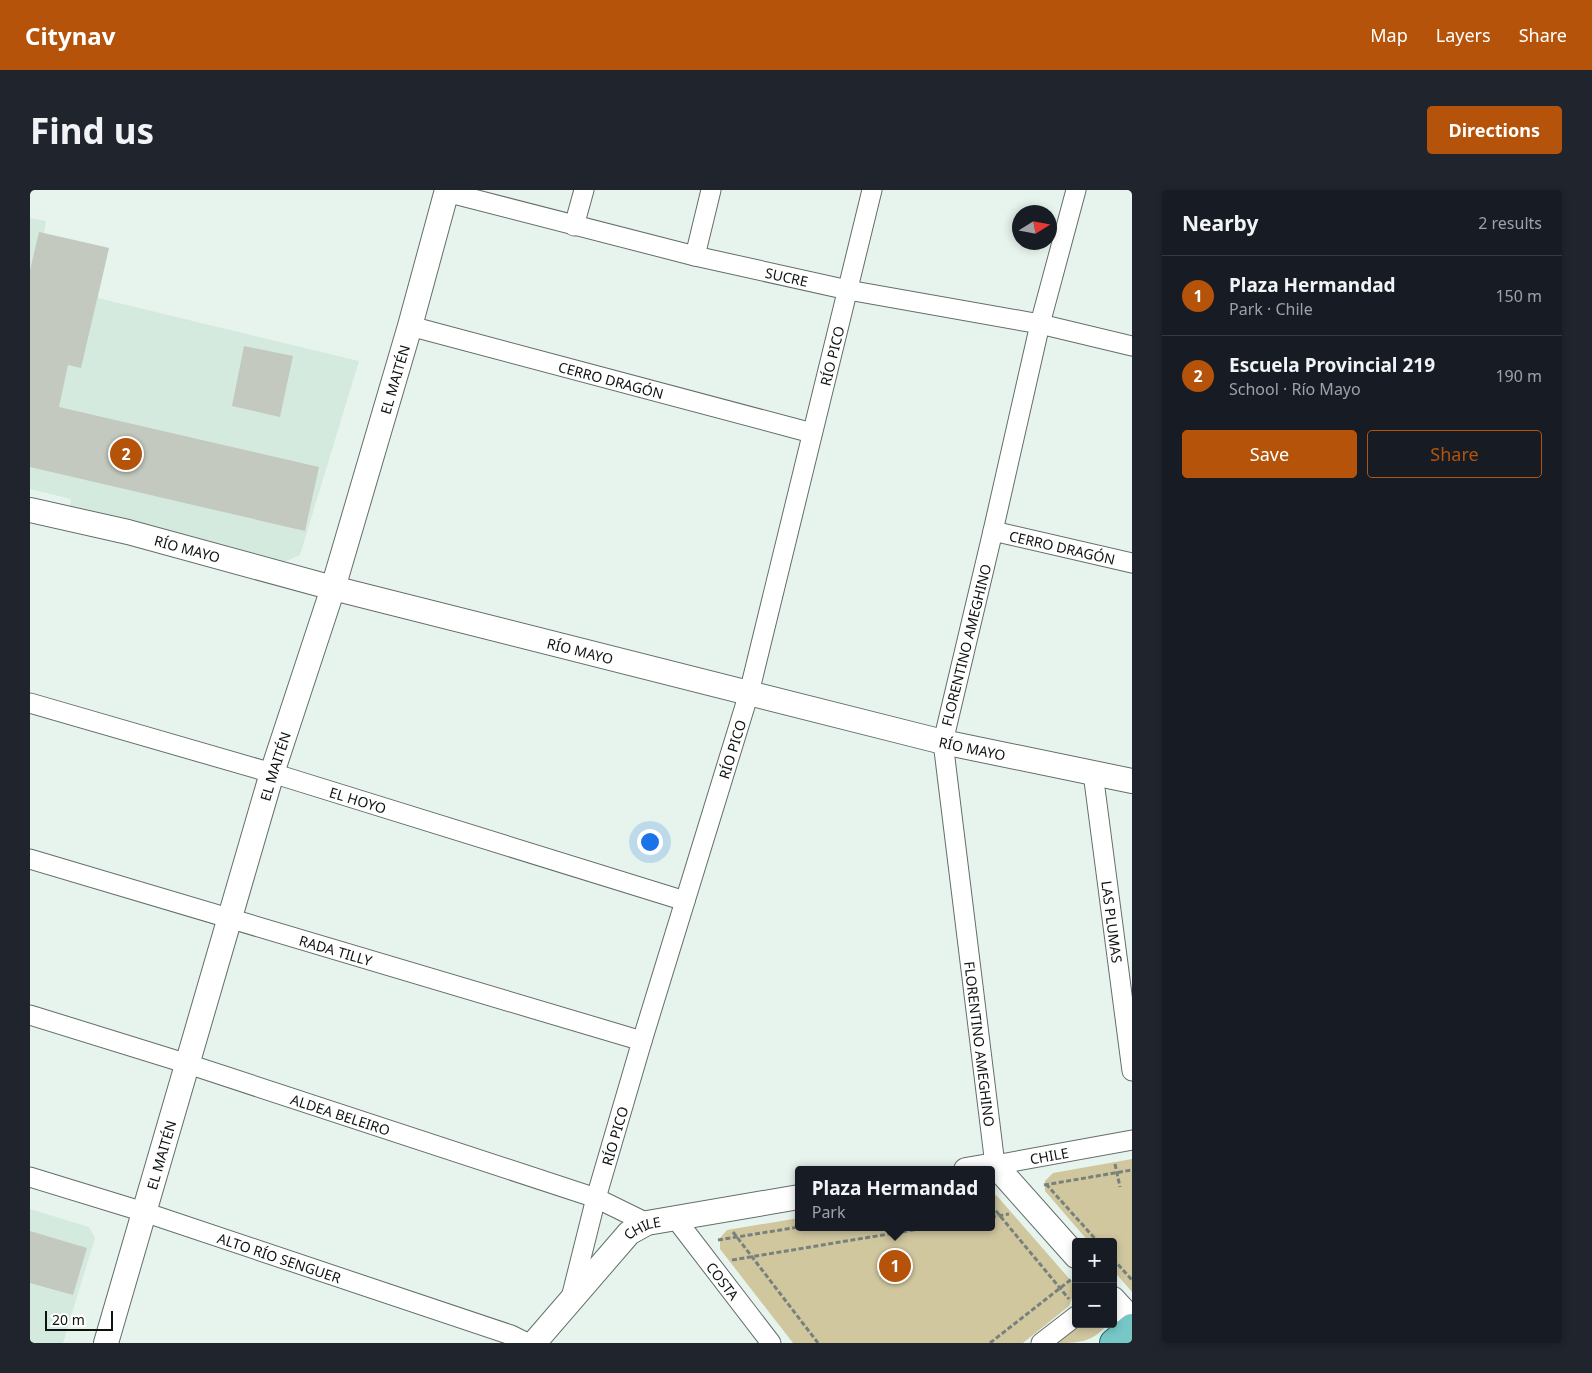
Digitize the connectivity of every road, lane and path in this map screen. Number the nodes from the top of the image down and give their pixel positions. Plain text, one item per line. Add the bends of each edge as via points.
1 (584, 190) edge
2 (711, 190) edge
3 (872, 190) edge
4 (1076, 190) edge
5 (446, 191) edge
6 (574, 226) junction
7 (694, 256) junction
8 (848, 290) junction
9 (1040, 324) junction
10 (410, 326) junction
11 (1132, 346) edge
12 (812, 432) junction
13 (30, 510) edge
14 (993, 531) junction
15 (1132, 563) edge
16 (333, 588) junction
17 (749, 693) junction
18 (30, 703) edge
19 (943, 742) junction
20 (272, 773) junction
21 (1093, 773) junction
22 (1132, 781) edge
23 (30, 859) edge
24 (685, 901) junction
25 (230, 918) junction
26 (30, 1015) edge
27 (642, 1041) junction
28 (188, 1064) junction
29 (1132, 1071) edge
30 (1132, 1140) edge
31 (995, 1165) junction
32 (989, 1166) edge
33 (1132, 1170) edge
34 (30, 1177) edge
35 (1046, 1184) junction
36 (1017, 1191) junction
37 (596, 1198) junction
38 (795, 1198) edge
39 (716, 1210) junction
40 (995, 1210) edge
41 (144, 1212) junction
42 (675, 1218) junction
43 (647, 1223) junction
44 (795, 1228) edge
45 (907, 1231) edge
46 (737, 1237) junction
47 (1094, 1238) edge
48 (695, 1244) junction
49 (1072, 1252) edge
50 (752, 1257) junction
51 (1117, 1263) edge
52 (710, 1264) junction
53 (1072, 1279) edge
54 (1132, 1280) edge
55 (1060, 1288) junction
56 (571, 1300) junction
57 (1117, 1303) edge
58 (1072, 1306) edge
59 (1072, 1309) edge
60 (1132, 1320) edge
61 (1132, 1328) edge
62 (106, 1343) edge
63 (527, 1343) edge
64 (534, 1343) edge
65 (772, 1343) edge
66 (818, 1343) edge
67 (990, 1343) edge
68 (1041, 1343) edge
69 (1114, 1343) edge

1 - 6 street
2 - 7 street
3 - 8 street, RÍO PICO
4 - 9 street, FLORENTINO AMEGHINO
5 - 6 street, SUCRE
5 - 10 street, EL MAITÉN
6 - 7 street, SUCRE
7 - 8 street, SUCRE
8 - 9 street, SUCRE
8 - 12 street, RÍO PICO
9 - 11 street, SUCRE
9 - 14 street, FLORENTINO AMEGHINO
10 - 12 street, CERRO DRAGÓN
10 - 16 street, EL MAITÉN
12 - 17 street, RÍO PICO
13 - 16 street, RÍO MAYO via 128,532
14 - 15 street, CERRO DRAGÓN
14 - 19 street, FLORENTINO AMEGHINO
16 - 17 street, RÍO MAYO
16 - 20 street, EL MAITÉN
17 - 19 street, RÍO MAYO
17 - 24 street, RÍO PICO
18 - 20 street, EL HOYO
19 - 21 street, RÍO MAYO
19 - 31 street, FLORENTINO AMEGHINO
20 - 24 street, EL HOYO
20 - 25 street, EL MAITÉN
21 - 22 street, RÍO MAYO
21 - 29 street, LAS PLUMAS
23 - 25 street, RADA TILLY
24 - 27 street, RÍO PICO
25 - 27 street, RADA TILLY
25 - 28 street, EL MAITÉN
26 - 28 street, ALDEA BELEIRO
27 - 37 street, RÍO PICO
28 - 37 street, ALDEA BELEIRO
28 - 41 street, EL MAITÉN
30 - 31 street, CHILE
31 - 32 street, CHILE
31 - 36 street
33 - 35 path
34 - 41 street, ALTO RÍO SENGUER
35 - 36 path
35 - 47 path
36 - 49 street
37 - 43 street, ALDEA BELEIRO
37 - 56 street, RÍO PICO
38 - 39 street, CHILE
39 - 42 street, CHILE
39 - 46 path
40 - 55 path
41 - 62 street, EL MAITÉN
41 - 63 street, ALTO RÍO SENGUER via 511,1334
42 - 43 street, CHILE
42 - 48 street, COSTA
43 - 56 street, CHILE via 629,1233
44 - 46 path
45 - 50 path
46 - 48 path
46 - 50 path
48 - 52 street, COSTA
50 - 52 path
50 - 66 path
51 - 54 path
52 - 65 street, COSTA
53 - 55 path
55 - 58 path
55 - 67 path
56 - 64 street, CHILE
57 - 60 street
59 - 68 street
61 - 69 main road

